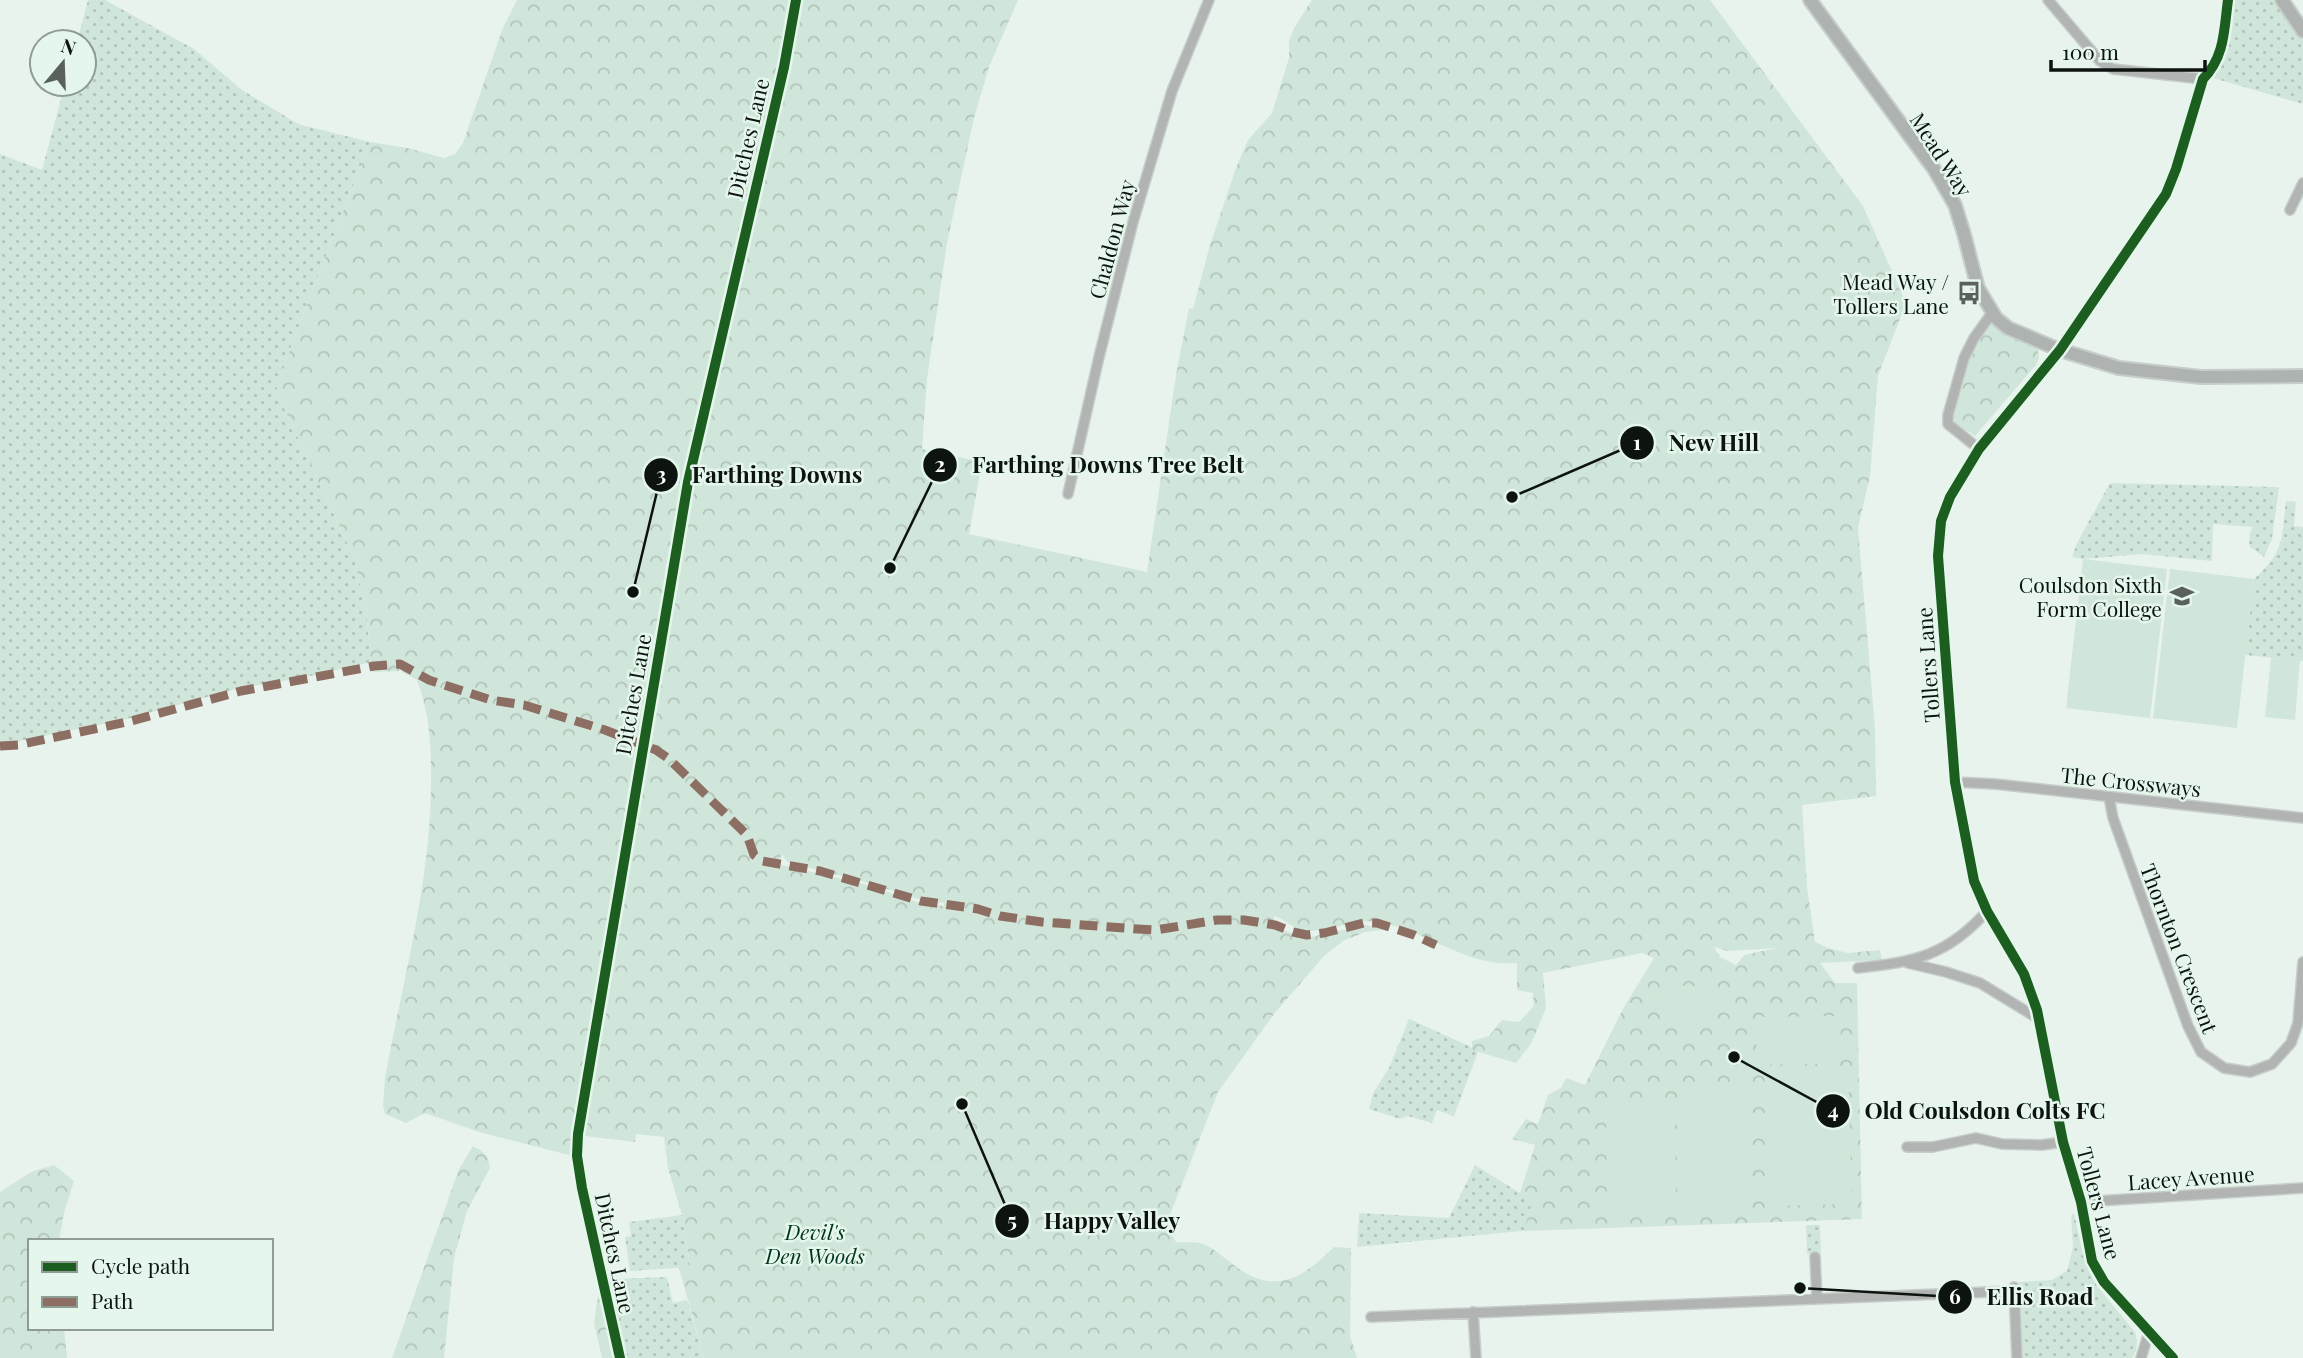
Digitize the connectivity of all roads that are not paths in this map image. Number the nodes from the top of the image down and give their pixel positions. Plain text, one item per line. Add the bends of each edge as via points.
1 (796, 0) edge
2 (1209, 0) edge
3 (1810, 0) edge
4 (2048, 0) edge
5 (2228, 0) edge
6 (2282, 0) edge
7 (2303, 31) edge
8 (2203, 79) junction
9 (2303, 183) edge
10 (2290, 210) dead end
11 (1992, 313) junction
12 (2060, 350) junction
13 (2303, 376) edge
14 (1979, 449) junction
15 (1068, 494) dead end
16 (1955, 782) junction
17 (2109, 797) junction
18 (2303, 818) edge
19 (1987, 911) junction
20 (2303, 962) edge
21 (1906, 963) junction
22 (1858, 968) dead end
23 (2039, 1019) junction
24 (2063, 1142) junction
25 (1908, 1147) dead end
26 (2303, 1188) edge
27 (2081, 1202) junction
28 (1815, 1257) dead end
29 (1817, 1299) junction
30 (1473, 1312) junction
31 (1371, 1317) dead end
32 (2149, 1332) junction
33 (620, 1358) edge
34 (1476, 1358) edge
35 (2017, 1358) edge
36 (2141, 1358) edge
37 (2173, 1358) edge

1 - 33 street, Ditches Lane via 688,482 578,1134 582,1188
2 - 15 street, Chaldon Way via 1172,91 1133,222
3 - 11 street, Mead Way via 1934,169 1955,205 1978,288
4 - 8 street via 2100,61 2113,68
5 - 8 street, Tollers Lane via 2223,44 2213,69
6 - 7 street
8 - 12 street, Tollers Lane via 2166,194
9 - 10 street
11 - 12 street, Mead Way via 2008,328
11 - 14 street via 1964,358 1948,415 1948,424
12 - 13 street, Mead Way via 2119,368 2201,377
12 - 14 street, Tollers Lane
14 - 16 street, Tollers Lane via 1950,497 1941,521 1938,556
16 - 17 street, The Crossways
16 - 19 street, Tollers Lane via 1974,881
17 - 18 street, The Crossways
17 - 20 street, Thornton Crescent via 2201,1052 2224,1068 2250,1072 2272,1064 2291,1043 2298,1023
19 - 21 street via 1954,942
19 - 23 street, Tollers Lane via 2024,974
21 - 22 street
21 - 23 street via 1980,983
23 - 24 street, Tollers Lane
24 - 25 street via 2002,1144 1976,1138
24 - 27 street, Tollers Lane
26 - 27 street, Lacey Avenue
27 - 32 street, Tollers Lane via 2092,1261 2104,1282
28 - 29 street
29 - 30 street
29 - 35 street via 2014,1288
30 - 31 street
30 - 34 street
32 - 36 street
32 - 37 street, Tollers Lane

